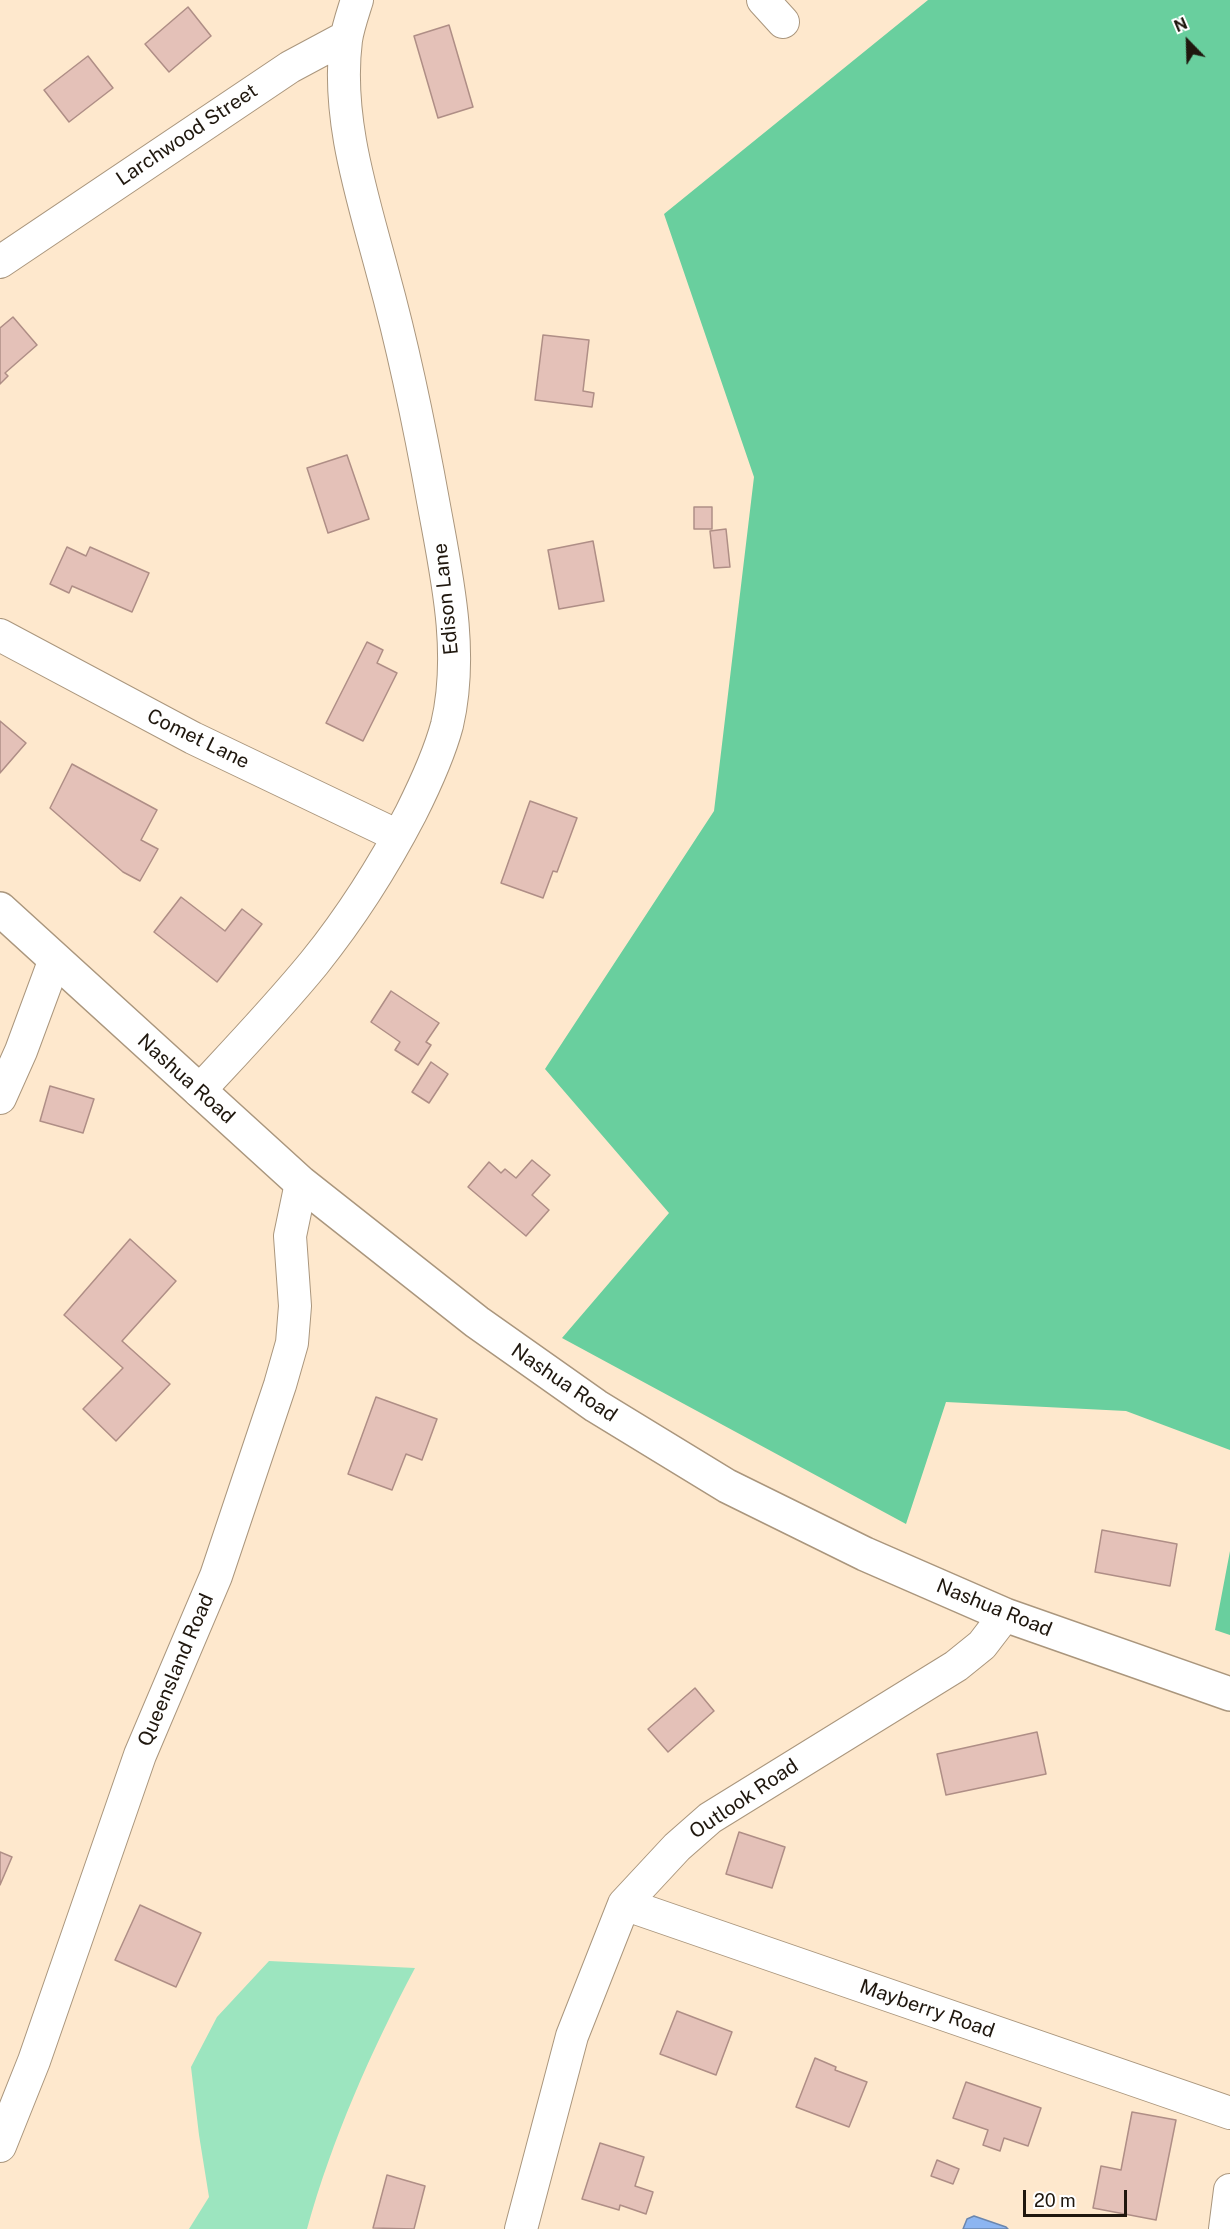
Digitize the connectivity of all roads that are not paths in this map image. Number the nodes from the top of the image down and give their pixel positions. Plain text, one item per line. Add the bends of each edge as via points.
1 (357, 0) edge
2 (346, 37) junction
3 (0, 262) edge
4 (0, 635) edge
5 (398, 836) junction
6 (0, 909) edge
7 (55, 959) junction
8 (199, 1091) junction
9 (0, 1098) edge
10 (301, 1183) junction
11 (1005, 1615) junction
12 (1230, 1694) edge
13 (624, 1904) junction
14 (1230, 2113) edge
15 (0, 2146) edge
16 (1230, 2190) edge
17 (521, 2229) edge
18 (1225, 2229) edge

1 - 2 street
2 - 3 street, Larchwood Street via 290,67
2 - 5 street, Edison Lane via 345,107 351,146 423,446 454,649 447,724 434,764
4 - 5 street, Comet Lane via 193,738
5 - 8 street, Edison Lane via 316,961
6 - 7 main road, Nashua Road
7 - 8 main road, Nashua Road
7 - 9 street
8 - 10 main road, Nashua Road
10 - 11 main road, Nashua Road via 504,1342 662,1448 795,1521
10 - 15 street, Queensland Road via 290,1236 295,1306 292,1343 280,1385 216,1576 141,1755 34,2061
11 - 12 main road, Nashua Road
11 - 13 street, Outlook Road via 982,1645 956,1666 710,1818
13 - 14 street, Mayberry Road
13 - 17 street, Outlook Road via 572,2036
16 - 18 street

